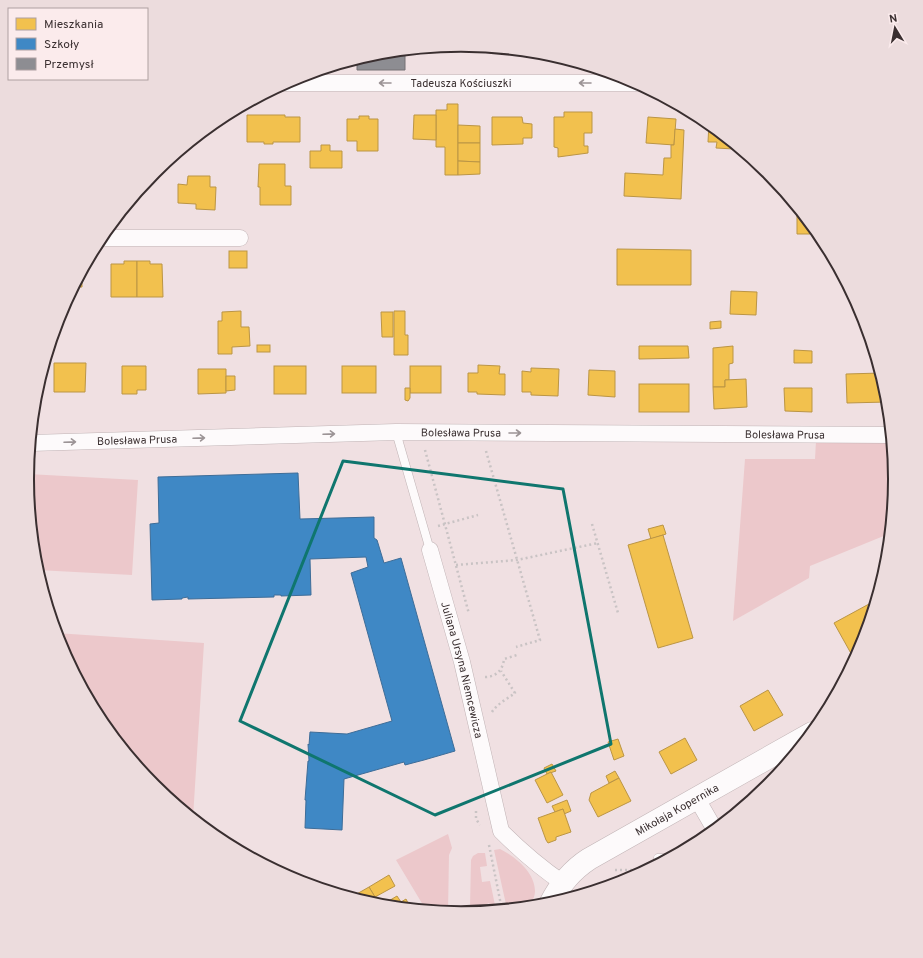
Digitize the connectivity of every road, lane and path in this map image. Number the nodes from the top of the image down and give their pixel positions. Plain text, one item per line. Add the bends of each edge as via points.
1 (301, 83) edge
2 (622, 83) edge
3 (108, 238) edge
4 (240, 238) dead end
5 (396, 432) junction
6 (420, 433) junction
7 (480, 433) junction
8 (886, 435) edge
9 (36, 443) edge
10 (478, 515) dead end
11 (445, 524) junction
12 (592, 524) dead end
13 (424, 530) junction
14 (598, 543) junction
15 (430, 550) joint
16 (517, 560) junction
17 (456, 565) junction
18 (618, 613) dead end
19 (470, 615) dead end
20 (516, 647) dead end
21 (517, 656) dead end
22 (501, 671) junction
23 (482, 678) dead end
24 (491, 715) dead end
25 (801, 739) edge
26 (696, 797) junction
27 (712, 825) edge
28 (489, 844) dead end
29 (611, 870) dead end
30 (634, 870) edge
31 (554, 896) edge
32 (556, 896) edge
33 (501, 905) edge

2 -> 1 street, Tadeusza Kościuszki
3 - 4 street
5 - 6 street, Bolesława Prusa
9 -> 5 street, Bolesława Prusa
5 - 13 lane, Juliana Ursyna Niemcewicza
6 - 7 street, Bolesława Prusa
6 - 11 path
7 -> 8 street, Bolesława Prusa
7 - 16 path
10 - 11 path
11 - 13 path
11 - 17 path
12 - 14 path
13 - 15 lane, Juliana Ursyna Niemcewicza
14 - 16 path
14 - 18 path
15 - 31 street, Juliana Ursyna Niemcewicza via 462,662 501,831 549,873
16 - 17 path
16 - 20 path via 540,640
17 - 19 path
21 - 22 path via 504,659
22 - 23 path via 492,677
22 - 24 path via 515,693 495,708
25 - 26 street, Mikołaja Kopernika
26 - 27 street
26 - 32 street, Mikołaja Kopernika via 579,866
28 - 33 path
29 - 30 path

